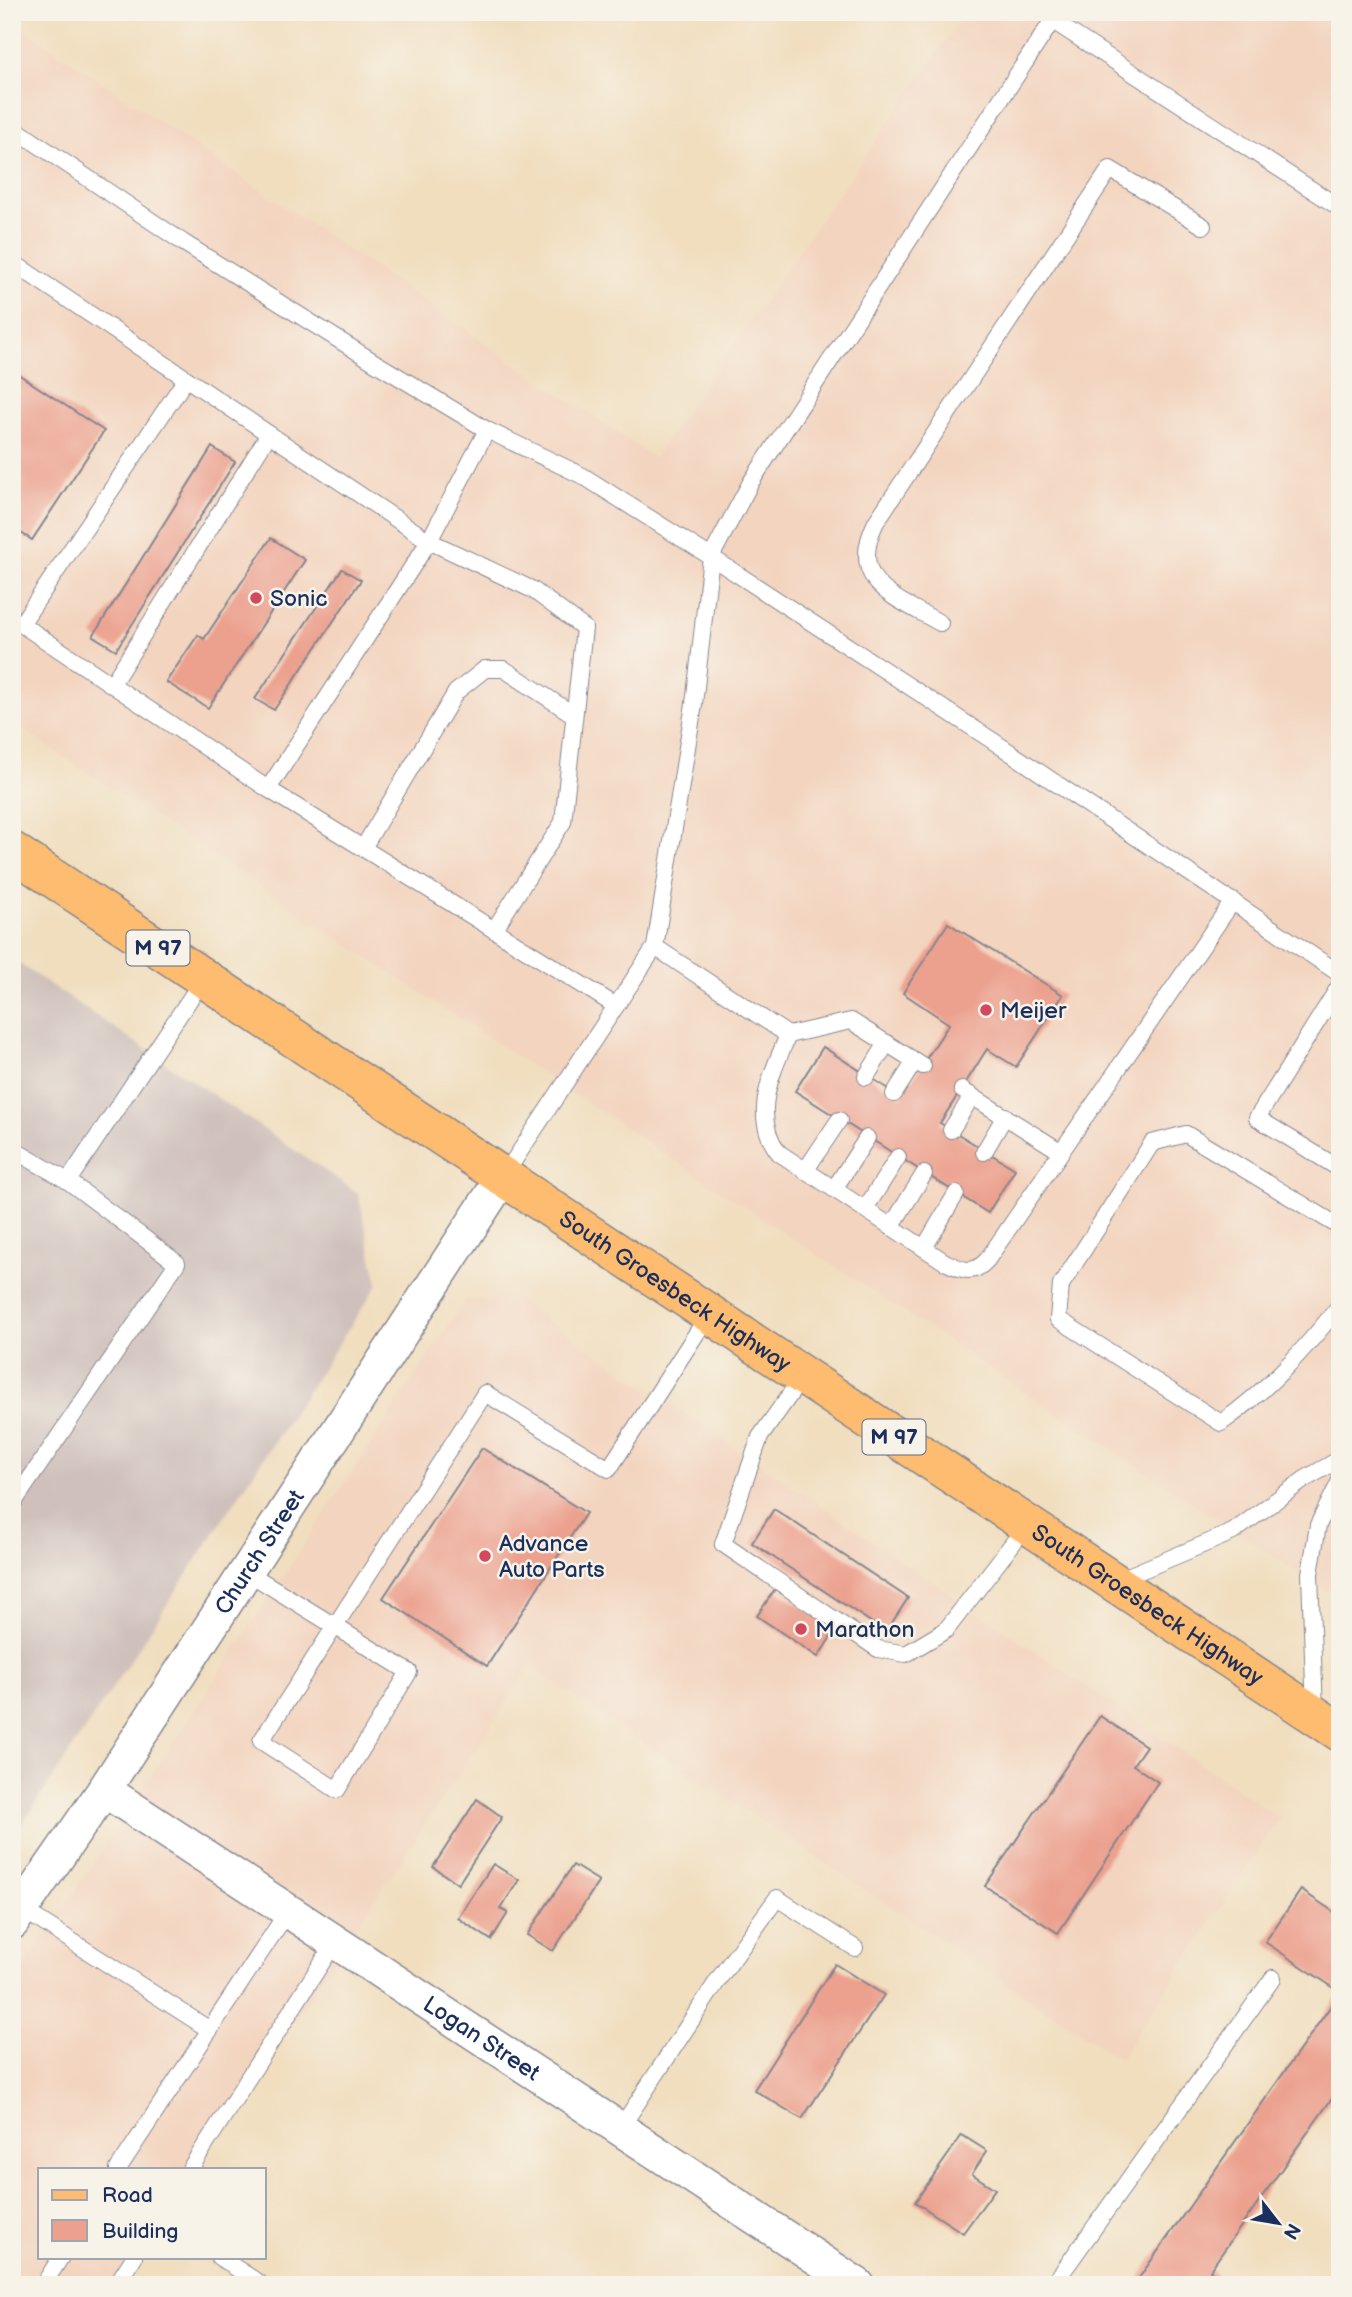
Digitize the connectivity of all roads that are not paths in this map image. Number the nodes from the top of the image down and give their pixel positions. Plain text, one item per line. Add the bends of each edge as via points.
1 (1055, 17) edge
2 (12, 127) edge
3 (1340, 208) edge
4 (1203, 226) dead end
5 (12, 262) edge
6 (186, 379) junction
7 (487, 430) junction
8 (269, 434) junction
9 (429, 541) junction
10 (710, 557) junction
11 (940, 623) dead end
12 (15, 626) edge
13 (111, 684) junction
14 (574, 715) junction
15 (268, 789) junction
16 (363, 848) junction
17 (13, 851) edge
18 (1233, 901) junction
19 (494, 930) junction
20 (655, 947) junction
21 (1340, 974) edge
22 (204, 978) junction
23 (1340, 985) edge
24 (616, 1006) junction
25 (788, 1035) junction
26 (887, 1043) junction
27 (866, 1077) dead end
28 (894, 1094) dead end
29 (1004, 1116) junction
30 (839, 1121) dead end
31 (951, 1130) dead end
32 (867, 1138) dead end
33 (12, 1149) edge
34 (984, 1152) dead end
35 (1060, 1152) junction
36 (898, 1157) dead end
37 (1340, 1170) edge
38 (805, 1171) junction
39 (924, 1174) dead end
40 (503, 1177) junction
41 (68, 1181) junction
42 (834, 1189) junction
43 (956, 1194) dead end
44 (865, 1209) junction
45 (891, 1227) junction
46 (1340, 1227) edge
47 (924, 1248) junction
48 (1340, 1305) edge
49 (709, 1314) junction
50 (803, 1376) junction
51 (1340, 1459) edge
52 (1340, 1481) edge
53 (12, 1505) edge
54 (1027, 1525) junction
55 (247, 1572) junction
56 (1114, 1582) junction
57 (335, 1625) junction
58 (1327, 1724) edge
59 (104, 1790) junction
60 (288, 1911) junction
61 (17, 1916) edge
62 (335, 1942) junction
63 (855, 1948) dead end
64 (1273, 1978) dead end
65 (210, 2030) junction
66 (621, 2129) junction
67 (119, 2168) edge
68 (191, 2168) edge
69 (60, 2258) edge
70 (133, 2258) edge
71 (221, 2258) edge
72 (43, 2285) edge
73 (116, 2285) edge
74 (262, 2285) edge
75 (858, 2285) edge
76 (1054, 2285) edge

1 - 3 lane
1 - 10 lane via 751,482
2 - 7 lane via 184,243
4 - 11 lane via 1110,169 876,522 866,543 866,563 875,582
5 - 6 lane
6 - 8 lane
6 - 12 lane
7 - 9 lane
7 - 10 lane via 583,476
8 - 9 lane
8 - 13 lane
9 - 14 lane via 533,590 584,628
9 - 15 lane
10 - 18 lane
10 - 20 lane via 694,704
12 - 13 lane
13 - 15 lane
14 - 16 lane via 505,669 485,669 456,692
14 - 19 lane via 563,822
15 - 16 lane
16 - 19 lane
17 - 22 main road, South Groesbeck Highway / M 97
18 - 21 lane
18 - 35 lane
19 - 24 lane
20 - 24 lane
20 - 25 lane
22 - 40 main road, South Groesbeck Highway / M 97
22 - 41 lane
23 - 37 lane via 1257,1118
24 - 40 lane
25 - 26 lane via 850,1021
25 - 38 lane via 766,1088 765,1120 779,1153
26 - 27 lane
26 - 28 lane via 919,1063
29 - 31 lane via 967,1093
29 - 34 lane
29 - 35 lane
30 - 38 lane
32 - 42 lane
33 - 41 lane
35 - 47 lane via 979,1269 958,1269
36 - 44 lane
38 - 42 lane
39 - 45 lane
40 - 49 main road, South Groesbeck Highway / M 97
40 - 55 street, Church Street
41 - 53 lane via 177,1263
42 - 44 lane
43 - 47 lane
44 - 45 lane
45 - 47 lane
46 - 48 lane via 1186,1134 1152,1143 1061,1285 1058,1319 1221,1423 1259,1396
49 - 50 main road, South Groesbeck Highway / M 97
49 - 57 lane via 609,1469 485,1393
50 - 54 main road, South Groesbeck Highway / M 97
50 - 54 lane via 760,1437 723,1544 878,1649 906,1654 946,1630
51 - 56 lane via 1234,1532
52 - 58 lane via 1318,1525 1310,1574
54 - 56 main road, South Groesbeck Highway / M 97
55 - 57 lane
55 - 59 street, Church Street
56 - 58 main road, South Groesbeck Highway / M 97
57 - 57 lane via 261,1741 337,1790 409,1672
59 - 60 street, Logan Street
59 - 61 street, Church Street
60 - 62 street, Logan Street
60 - 65 lane
61 - 65 lane
62 - 66 street, Logan Street
62 - 68 lane
63 - 66 lane via 776,1898
64 - 76 lane
65 - 67 lane
66 - 75 street, Logan Street
69 - 72 lane
70 - 73 lane
71 - 74 lane

